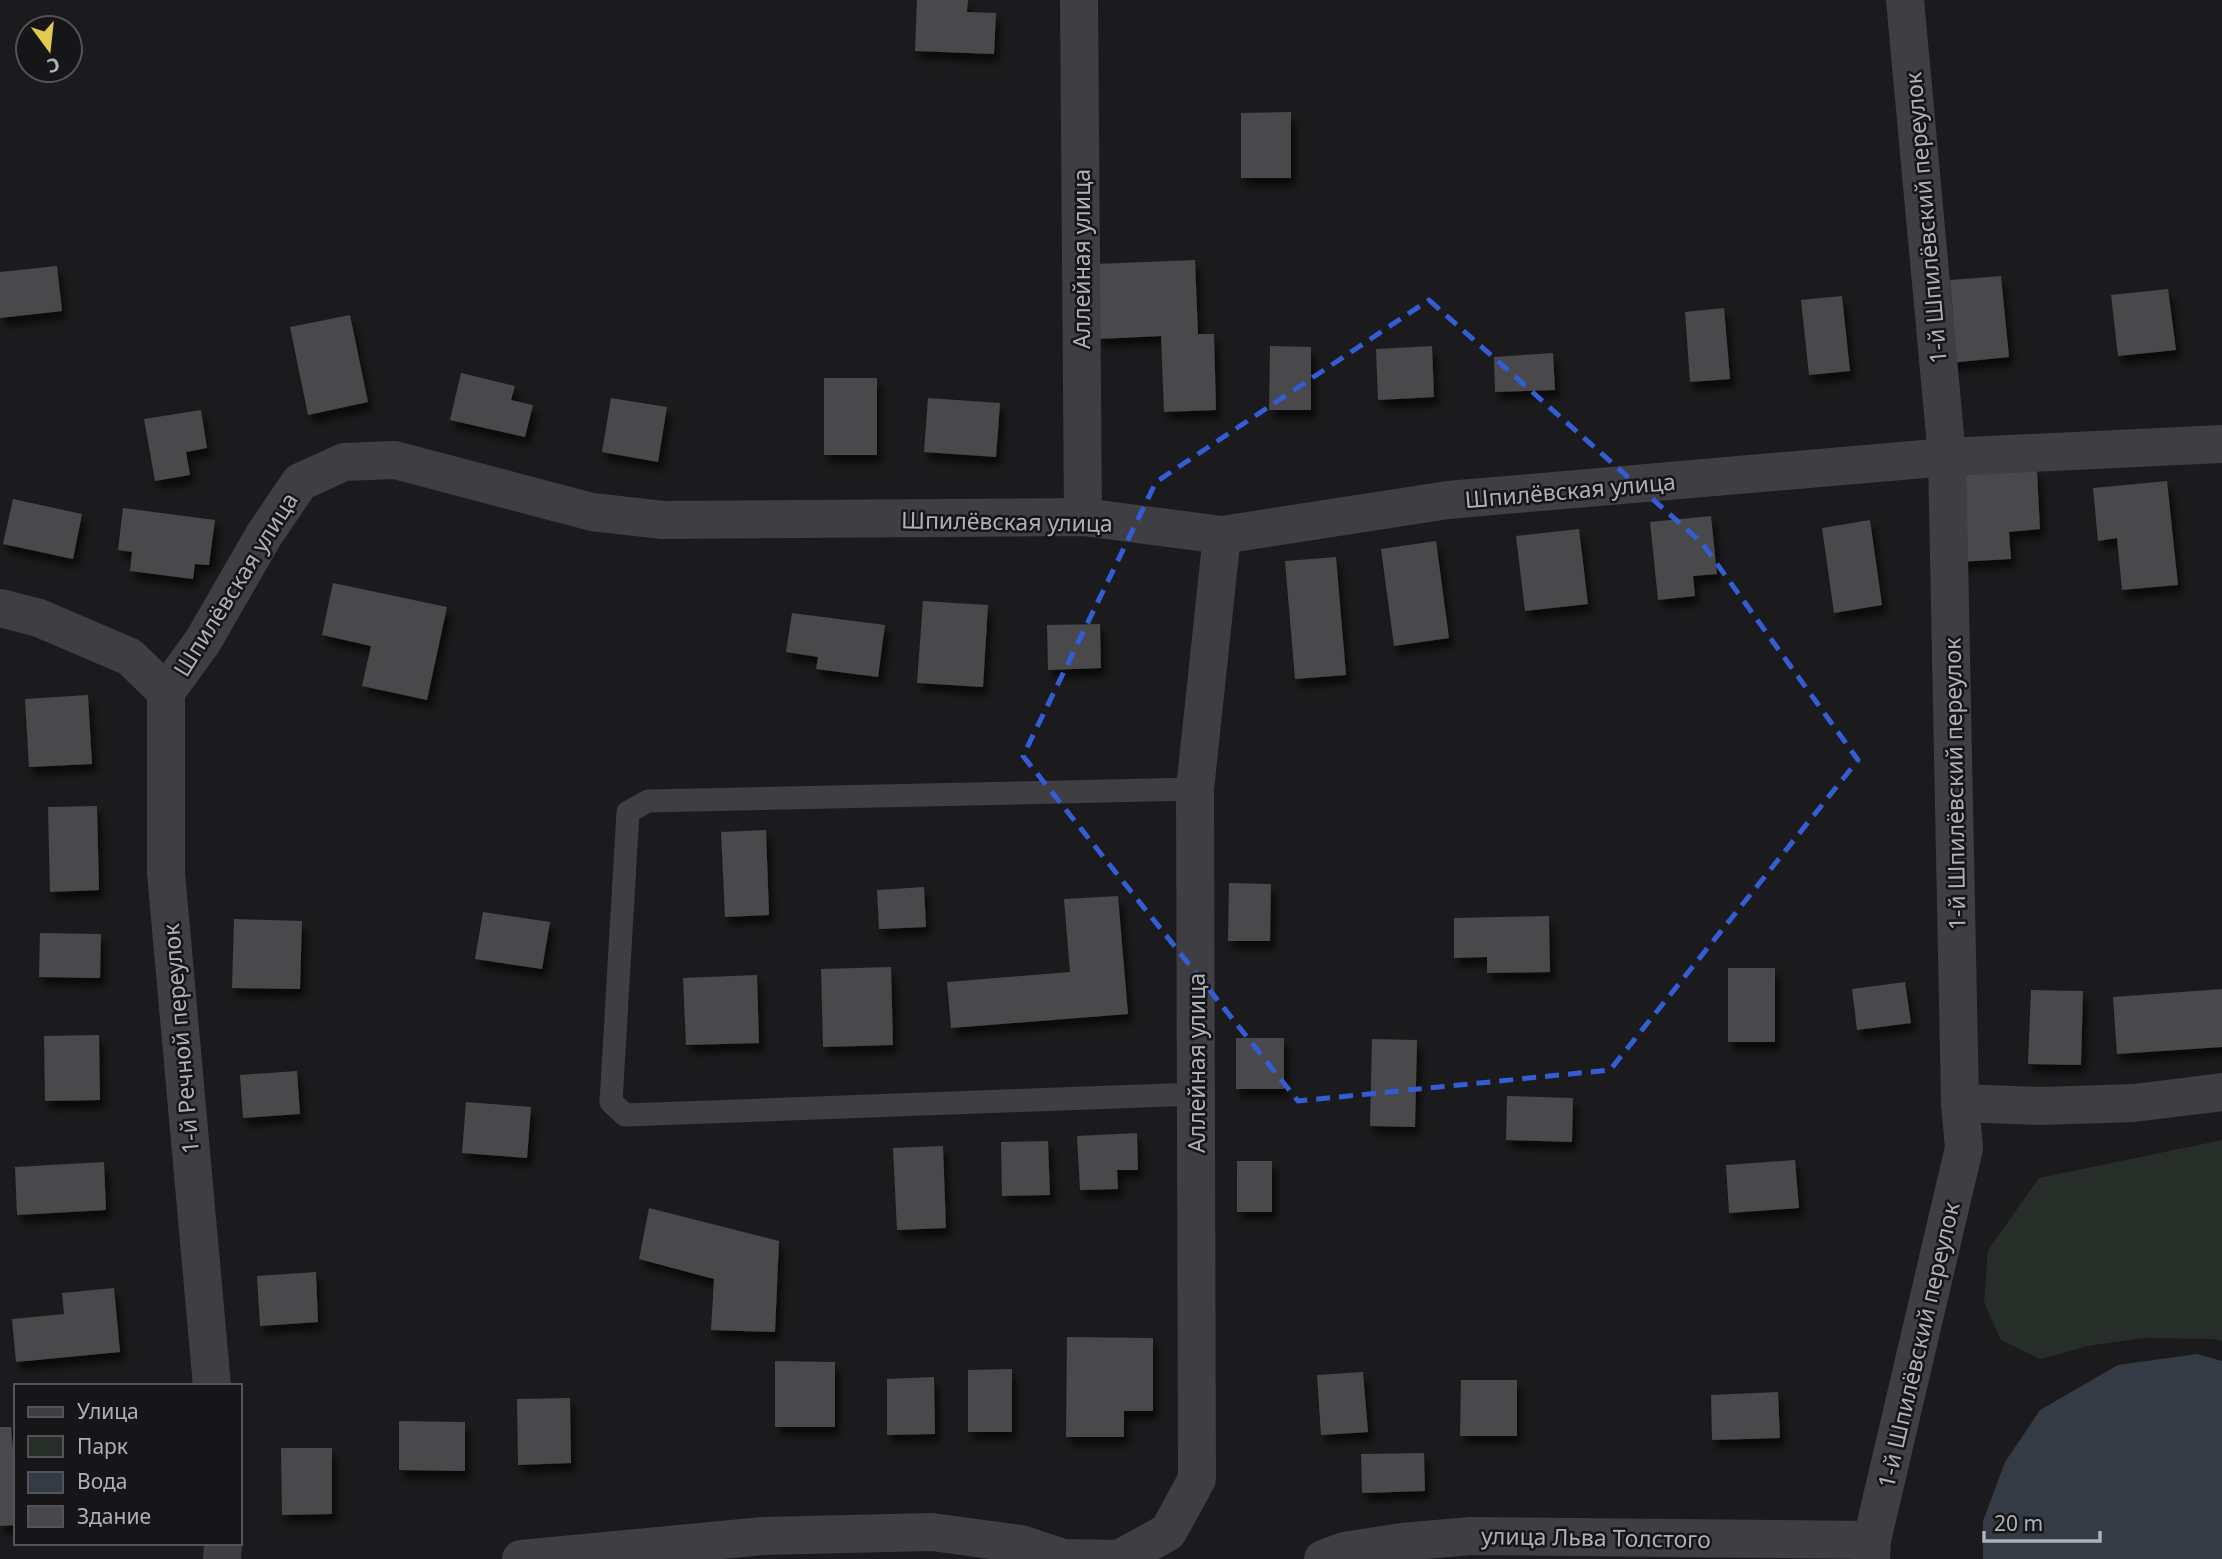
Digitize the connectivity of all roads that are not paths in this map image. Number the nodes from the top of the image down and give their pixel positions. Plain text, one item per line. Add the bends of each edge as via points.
1 (1079, 0) edge
2 (1905, 0) edge
3 (2222, 444) edge
4 (1947, 457) junction
5 (1083, 517) junction
6 (1222, 536) junction
7 (0, 608) edge
8 (166, 692) junction
9 (1195, 789) junction
10 (2222, 1091) edge
11 (1196, 1094) junction
12 (1960, 1103) junction
13 (212, 1384) edge
14 (1872, 1549) edge
15 (1021, 1551) edge
16 (1122, 1558) edge
17 (522, 1559) edge
18 (1063, 1559) edge
19 (1323, 1559) edge

1 - 5 street, Аллейная улица
2 - 4 street, 1-й Шпилёвский переулок
3 - 4 street, Шпилёвская улица
4 - 6 street, Шпилёвская улица via 1448,500
4 - 12 street, 1-й Шпилёвский переулок
5 - 6 street, Шпилёвская улица
5 - 8 street, Шпилёвская улица via 663,520 593,512 395,460 344,461 300,482
6 - 9 street, Аллейная улица
7 - 8 street via 40,618 131,657
8 - 13 street, 1-й Речной переулок via 166,873
9 - 11 street, Аллейная улица
9 - 11 lane via 648,801 628,813 611,1102 625,1115
10 - 12 street via 2134,1103
11 - 16 street, Аллейная улица via 1197,1479 1168,1532
12 - 14 street, 1-й Шпилёвский переулок via 1964,1148
14 - 19 street, улица Льва Толстого via 1471,1536 1344,1551
15 - 17 street via 932,1532 763,1536
15 - 18 street
16 - 18 street

